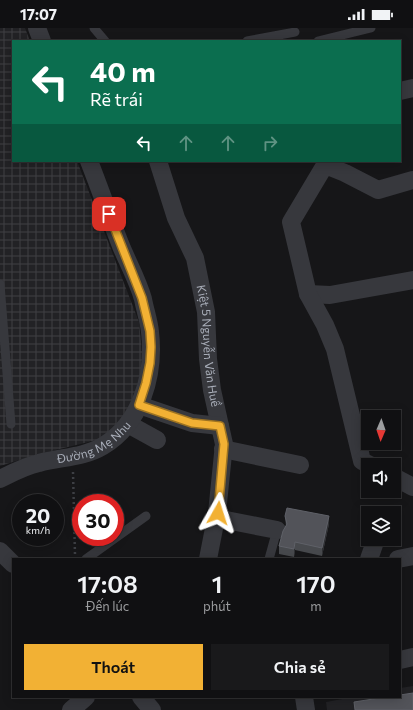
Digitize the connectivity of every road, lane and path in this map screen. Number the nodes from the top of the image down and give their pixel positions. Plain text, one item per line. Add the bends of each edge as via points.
1 (37, 28) edge
2 (94, 28) edge
3 (371, 28) edge
4 (295, 34) edge
5 (42, 40) edge
6 (104, 40) edge
7 (254, 40) edge
8 (322, 40) edge
9 (413, 88) edge
10 (401, 91) edge
11 (88, 162) edge
12 (158, 162) edge
13 (325, 163) edge
14 (413, 180) edge
15 (413, 280) edge
16 (0, 284) edge
17 (308, 294) junction
18 (139, 405) junction
19 (10, 424) dead end
20 (128, 424) junction
21 (220, 426) junction
22 (157, 440) dead end
23 (223, 449) junction
24 (72, 457) junction
25 (361, 458) edge
26 (300, 465) dead end
27 (0, 480) edge
28 (401, 481) edge
29 (413, 487) edge
30 (146, 516) dead end
31 (216, 518) junction
32 (277, 530) joint
33 (374, 546) edge
34 (0, 551) edge
35 (413, 556) edge
36 (75, 558) edge
37 (87, 558) edge
38 (208, 558) edge
39 (270, 558) edge
40 (369, 558) edge
41 (401, 558) edge
42 (12, 563) edge
43 (413, 657) edge
44 (401, 660) edge
45 (85, 698) edge
46 (142, 698) edge
47 (304, 698) edge
48 (71, 710) edge
49 (152, 710) edge
50 (306, 710) edge

1 - 5 street
2 - 6 lane
3 - 8 lane
4 - 7 lane
9 - 10 street
11 - 18 street, Đường Mẹ Nhu via 142,298 150,331 150,363
12 - 21 street, Kiệt 5 Nguyễn Văn Huề via 176,218 195,258 206,312 208,359
13 - 14 street via 378,190
13 - 17 street via 291,222
15 - 17 street via 330,295
16 - 19 lane
17 - 25 street via 325,325 334,349
18 - 20 street, Đường Mẹ Nhu
18 - 21 street via 192,423
20 - 22 street
20 - 24 street, Đường Mẹ Nhu via 92,453
21 - 23 street, Kiệt 5 Nguyễn Văn Huề
23 - 26 street
23 - 31 street, Kiệt 5 Nguyễn Văn Huề
24 - 27 street, Đường Mẹ Nhu via 38,463
24 - 36 path
28 - 29 street
30 - 37 lane
31 - 32 street
31 - 38 street, Kiệt 5 Nguyễn Văn Huề
32 - 39 lane
33 - 40 street
34 - 42 street
35 - 41 street
43 - 44 street
45 - 48 street
46 - 49 street
47 - 50 street

